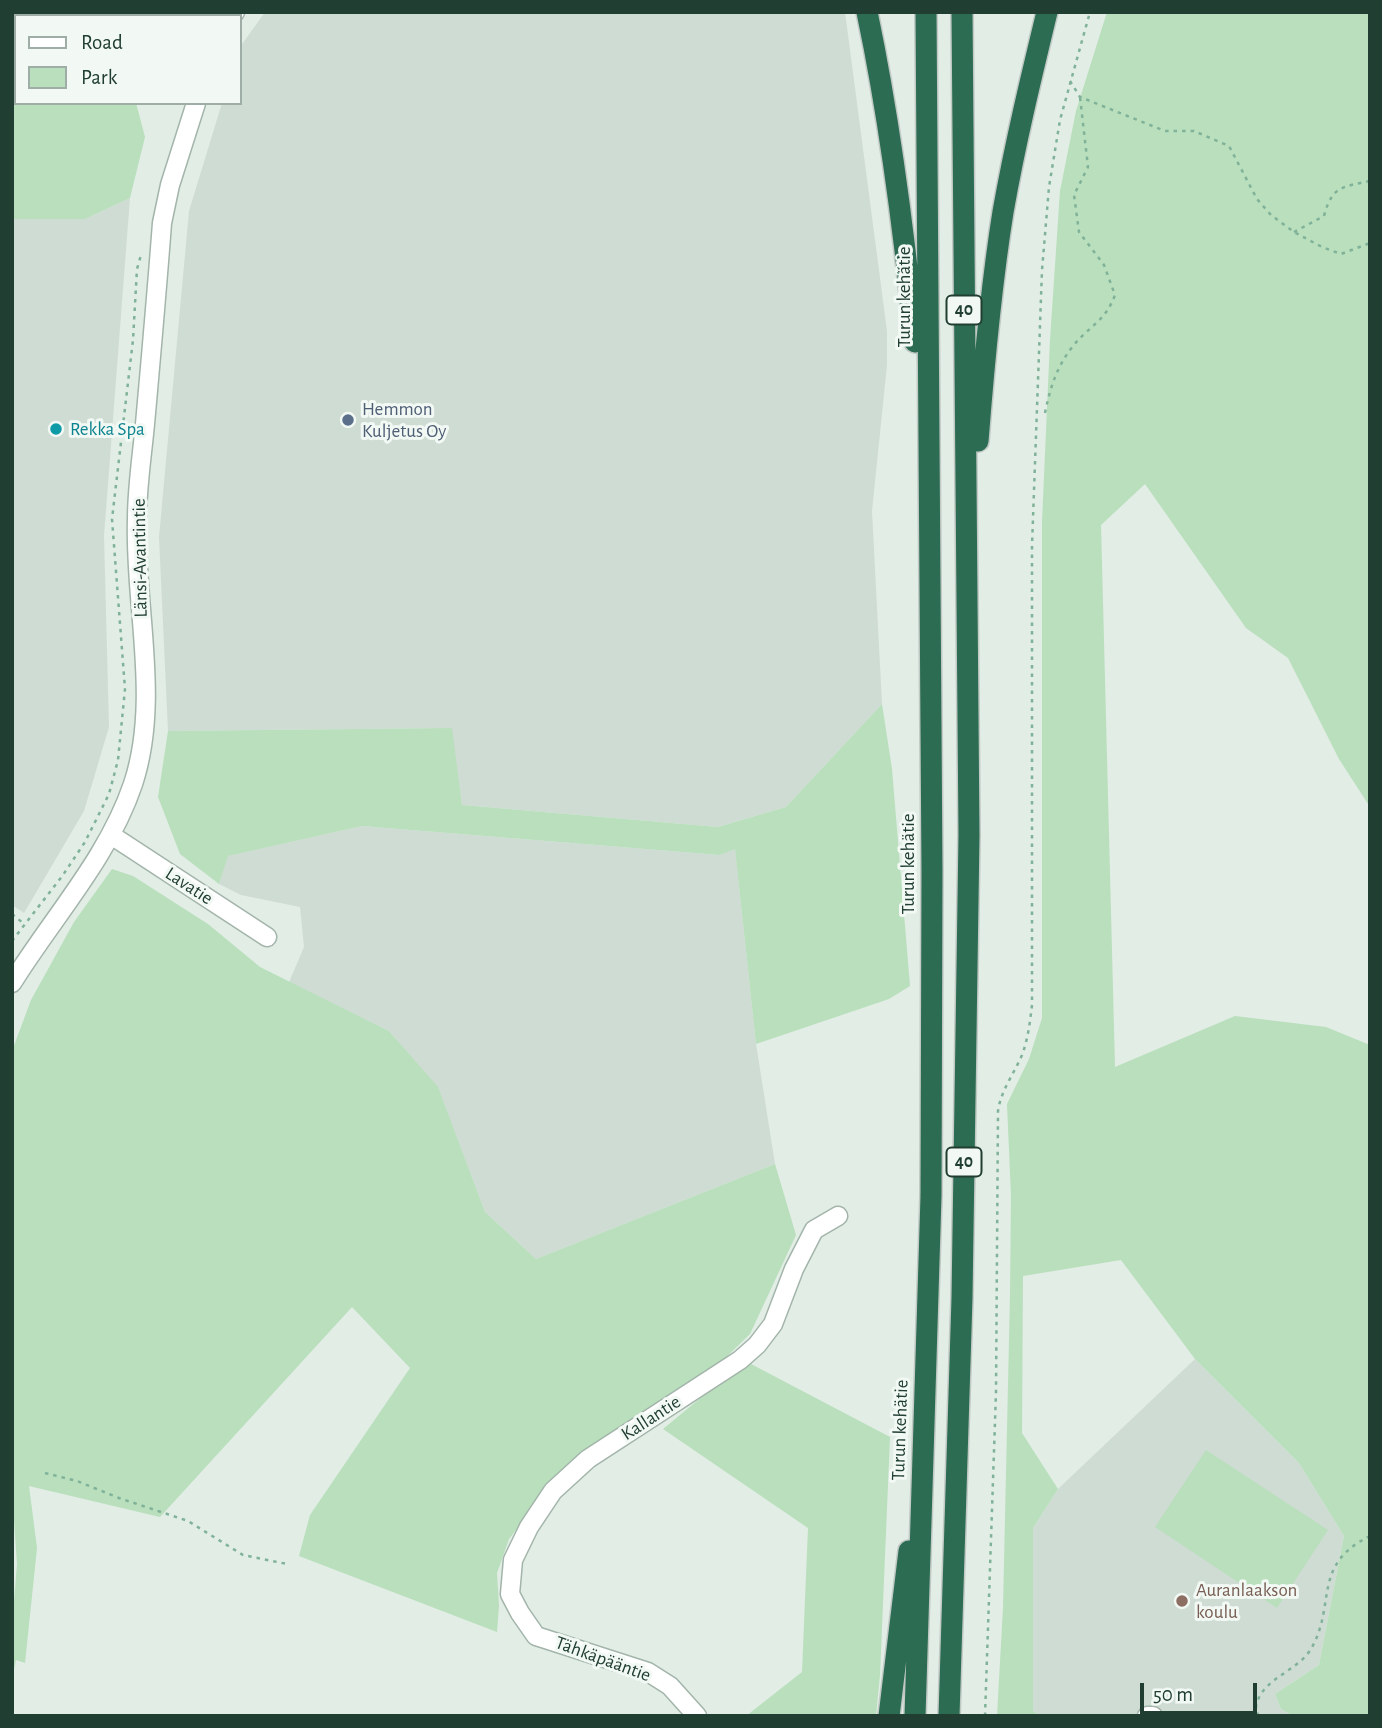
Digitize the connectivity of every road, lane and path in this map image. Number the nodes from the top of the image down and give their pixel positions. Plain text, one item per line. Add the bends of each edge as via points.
1 (867, 12) edge
2 (926, 12) edge
3 (962, 12) edge
4 (1047, 12) edge
5 (1090, 12) edge
6 (1070, 81) junction
7 (1080, 97) junction
8 (195, 105) edge
9 (1370, 181) edge
10 (1294, 232) junction
11 (1370, 243) edge
12 (1045, 412) dead end
13 (928, 439) junction
14 (112, 519) dead end
15 (966, 607) junction
16 (111, 835) junction
17 (12, 914) edge
18 (24, 923) junction
19 (267, 937) dead end
20 (12, 941) edge
21 (12, 983) edge
22 (838, 1216) dead end
23 (921, 1448) junction
24 (45, 1473) dead end
25 (1370, 1536) edge
26 (287, 1564) dead end
27 (537, 1636) joint
28 (697, 1716) edge
29 (888, 1716) edge
30 (915, 1716) edge
31 (949, 1716) edge
32 (985, 1716) edge
33 (1147, 1716) edge
34 (1153, 1716) edge
35 (1258, 1716) edge

1 - 13 highway via 896,175
2 - 13 highway, Turun kehätie / 40
3 - 15 highway, 40
4 - 15 highway via 1003,211 990,302
5 - 6 path
6 - 7 path
6 - 32 path via 1049,187 1042,270 1032,546 1032,1005 1022,1055 1000,1096 998,1111 996,1392
7 - 10 path via 1165,131 1194,131 1229,146 1257,199
7 - 12 path via 1088,167 1074,195 1079,232 1104,265 1115,295 1110,311 1073,347 1051,384
8 - 16 street, Länsi-Avantintie via 162,223 138,492 143,739 134,780
9 - 10 path via 1343,187 1329,198 1324,216
10 - 11 path via 1341,254
13 - 23 highway, Turun kehätie / 40 via 931,1196
14 - 18 path via 125,689 118,760 109,794 85,842
15 - 31 highway, 40 via 966,1045
16 - 19 street, Lavatie
16 - 21 street, Länsi-Avantintie
17 - 18 path
18 - 20 path
22 - 27 street, Kallantie via 814,1230 773,1324 757,1345 588,1459 553,1491 513,1560 510,1594
23 - 29 highway
23 - 30 highway, Turun kehätie / 40
24 - 26 path via 188,1521 243,1555
25 - 35 path via 1338,1559 1314,1644 1299,1664 1262,1692 1256,1706
27 - 28 street, Tähkäpääntie via 648,1672 670,1686
33 - 34 street

